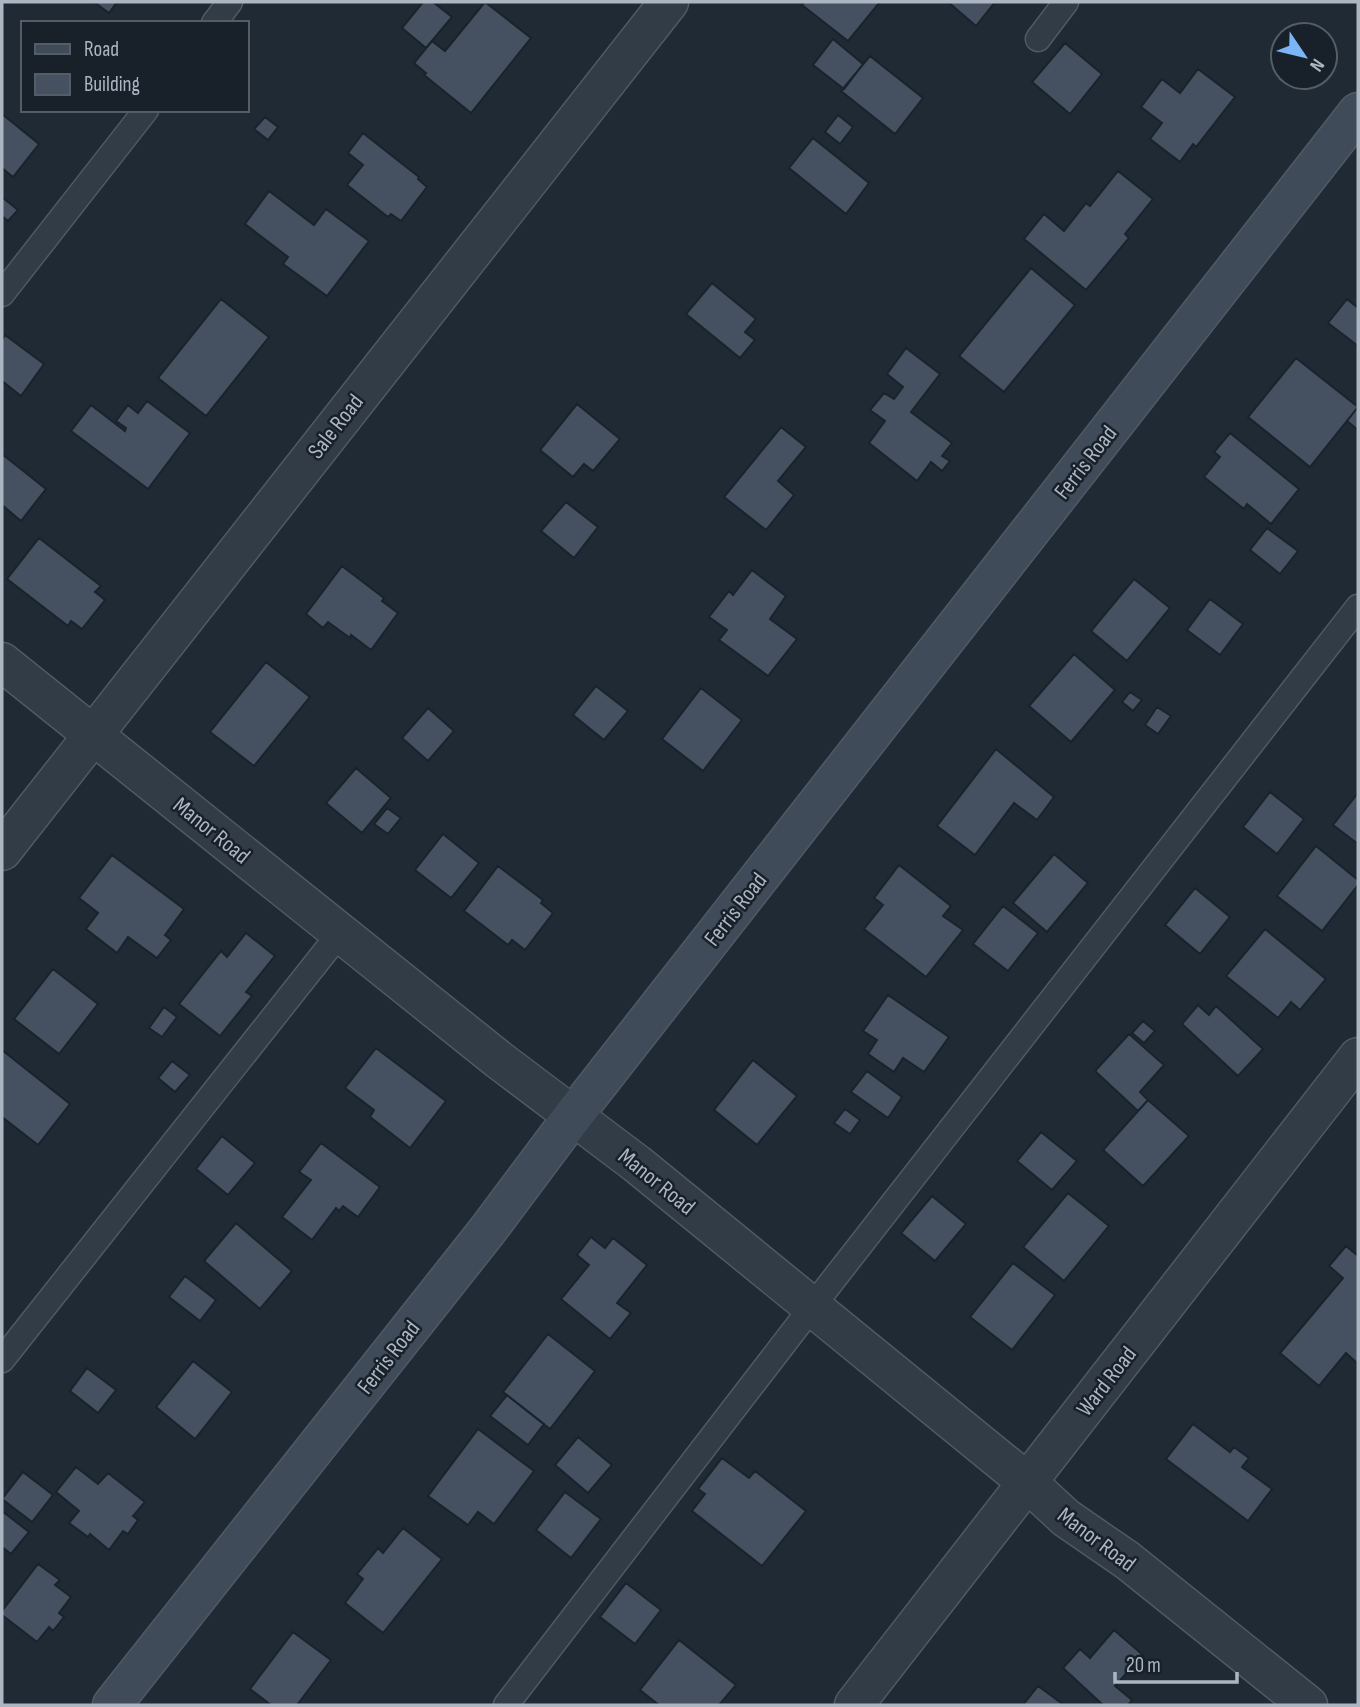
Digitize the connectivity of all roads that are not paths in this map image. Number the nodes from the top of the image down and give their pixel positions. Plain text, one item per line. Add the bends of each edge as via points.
1 (230, 2) edge
2 (669, 2) edge
3 (1066, 2) edge
4 (216, 21) edge
5 (1038, 38) dead end
6 (144, 112) edge
7 (1358, 112) edge
8 (2, 294) edge
9 (1358, 607) edge
10 (2, 662) edge
11 (93, 735) junction
12 (2, 852) edge
13 (340, 933) junction
14 (1358, 1057) edge
15 (573, 1116) junction
16 (812, 1307) junction
17 (2, 1360) edge
18 (1027, 1482) junction
19 (112, 1705) edge
20 (506, 1705) edge
21 (853, 1705) edge
22 (1308, 1705) edge

1 - 4 lane
2 - 11 street, Sale Road
3 - 5 lane
6 - 8 lane
7 - 15 main road, Ferris Road
9 - 16 lane
10 - 11 street, Manor Road
11 - 12 street, Sale Road
11 - 13 street, Manor Road
13 - 15 street, Manor Road
13 - 17 lane
14 - 18 street, Ward Road
15 - 16 street, Manor Road
15 - 19 main road, Ferris Road
16 - 18 street, Manor Road
16 - 20 lane
18 - 21 street, Ward Road
18 - 22 street, Manor Road via 1066,1518 1127,1560

